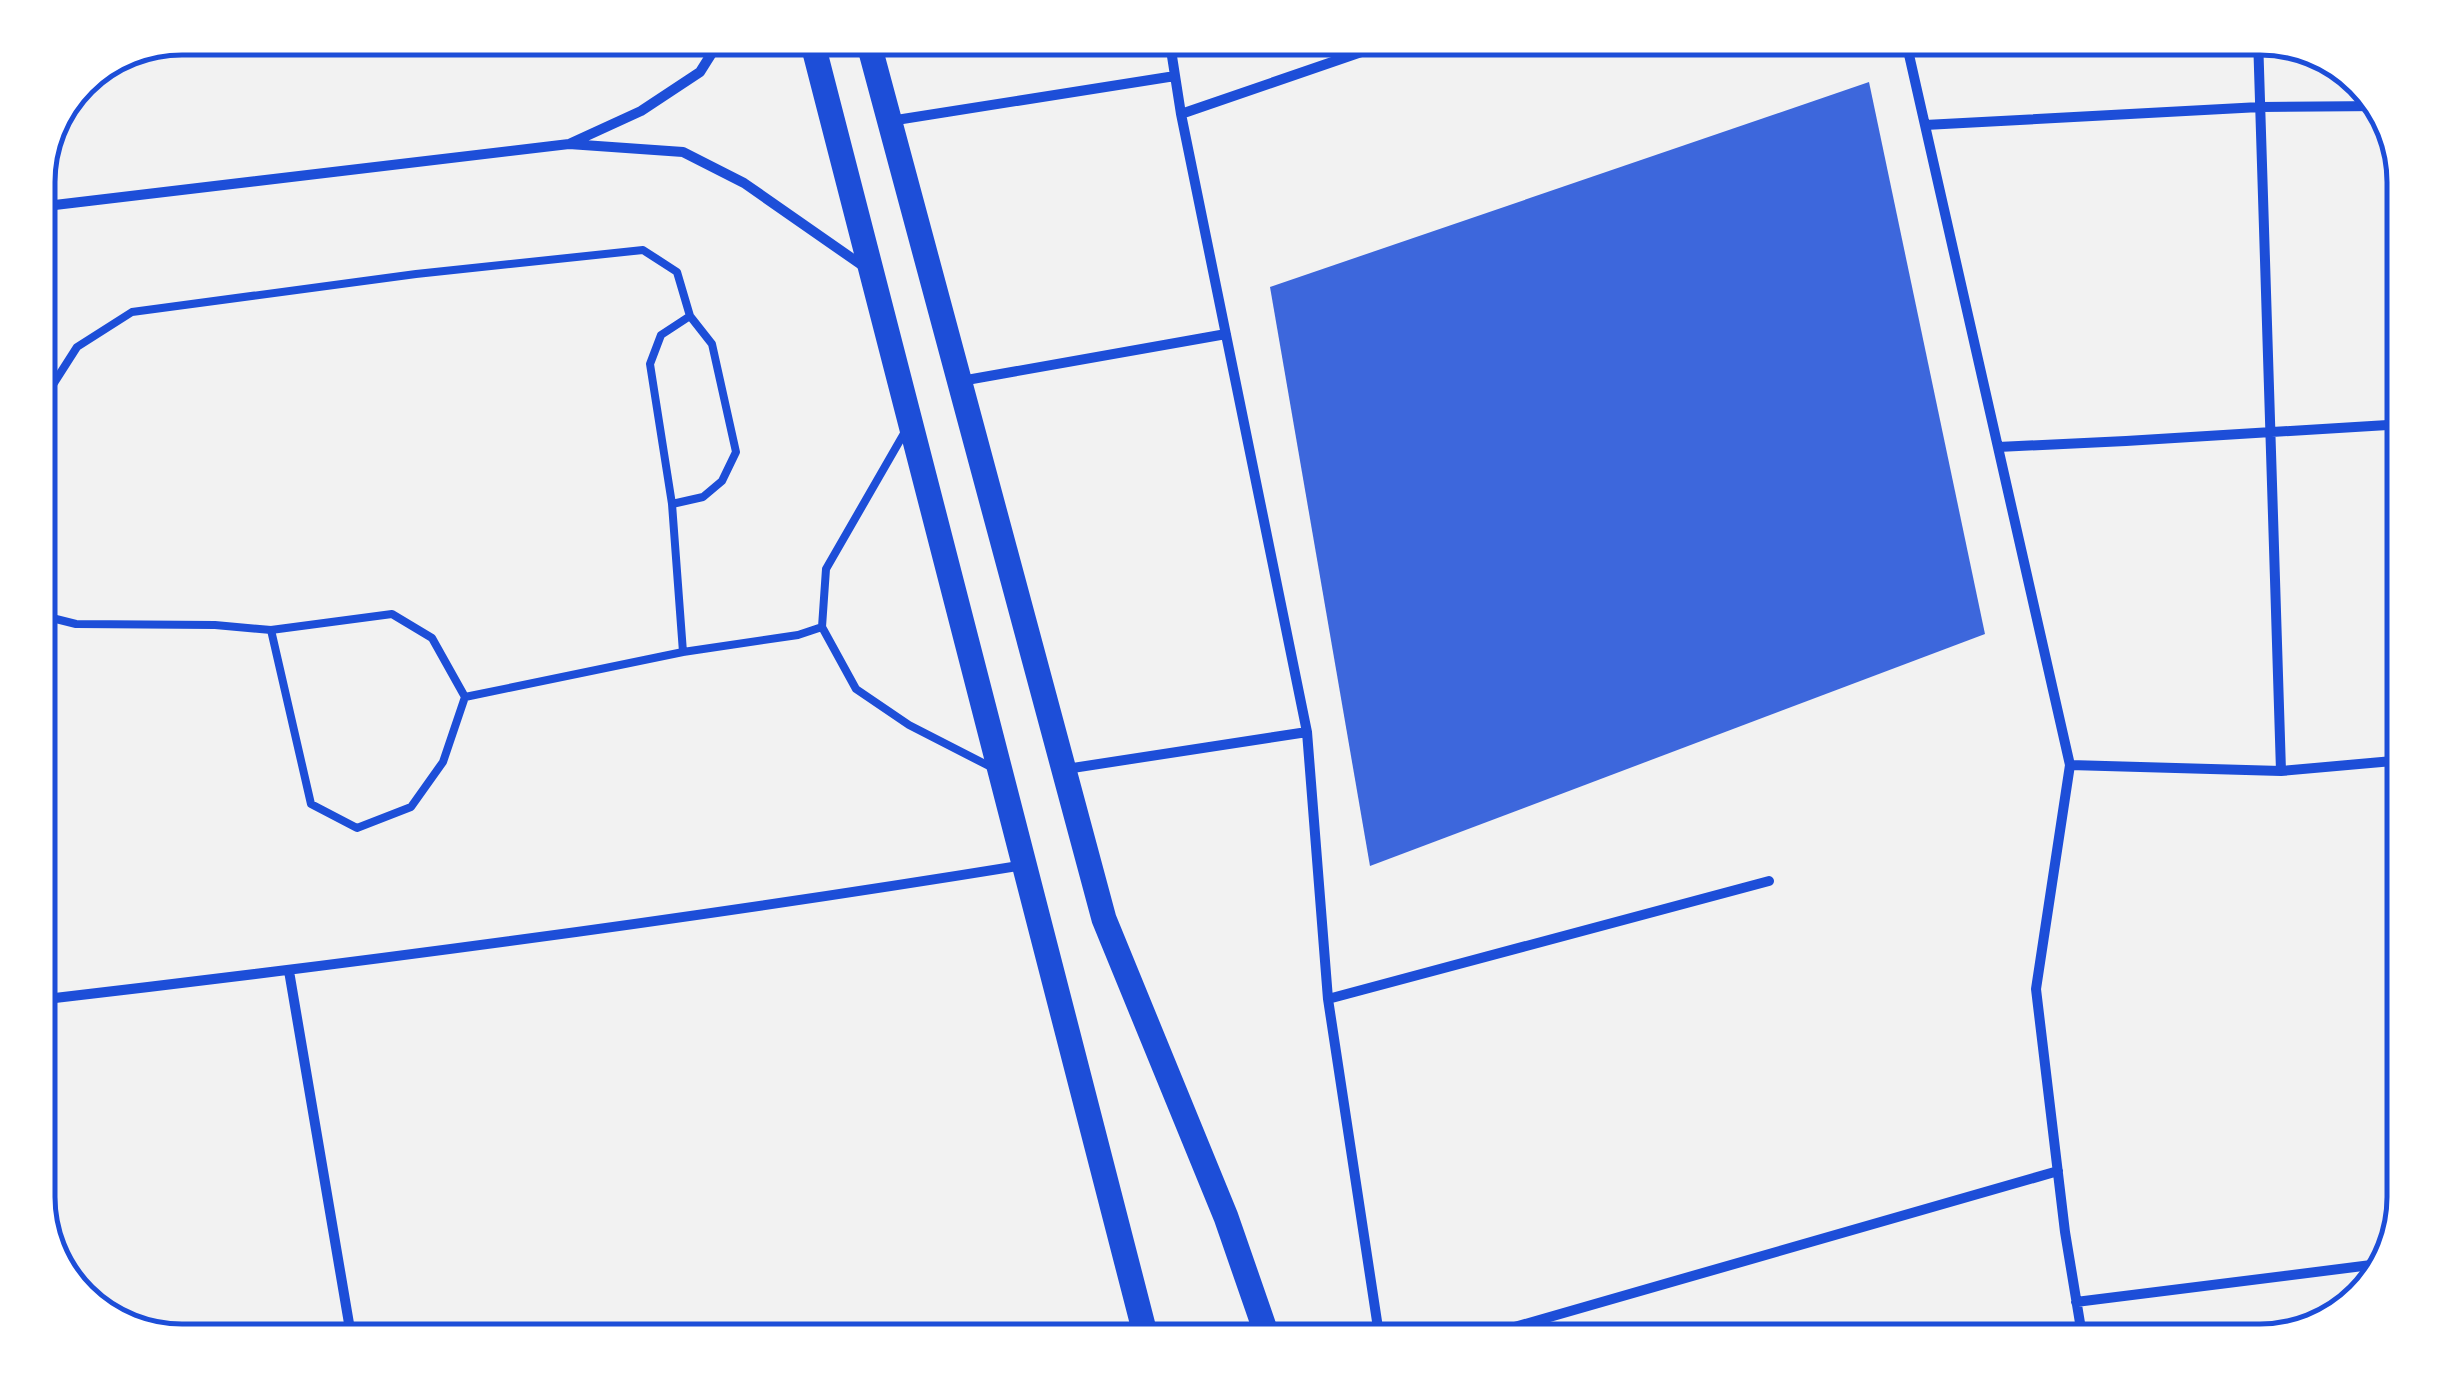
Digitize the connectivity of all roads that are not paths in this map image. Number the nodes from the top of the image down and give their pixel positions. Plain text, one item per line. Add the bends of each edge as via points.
1 (711, 55) edge
2 (815, 55) edge
3 (870, 55) edge
4 (1172, 55) edge
5 (1355, 55) edge
6 (1910, 55) edge
7 (2258, 55) edge
8 (1175, 76) junction
9 (2362, 106) edge
10 (2260, 107) junction
11 (1181, 114) junction
12 (888, 122) junction
13 (1925, 125) junction
14 (569, 144) junction
15 (55, 206) edge
16 (872, 272) junction
17 (690, 316) junction
18 (1226, 334) junction
19 (55, 381) edge
20 (958, 382) junction
21 (911, 422) junction
22 (2387, 425) edge
23 (2270, 432) junction
24 (1998, 446) junction
25 (672, 504) junction
26 (55, 619) edge
27 (822, 627) junction
28 (271, 630) junction
29 (683, 652) junction
30 (465, 697) junction
31 (1307, 732) junction
32 (2387, 762) edge
33 (2070, 765) junction
34 (1063, 770) junction
35 (2282, 771) junction
36 (1001, 772) junction
37 (1025, 864) junction
38 (1769, 881) dead end
39 (289, 971) junction
40 (55, 998) edge
41 (1328, 999) junction
42 (2058, 1171) junction
43 (2367, 1266) edge
44 (2076, 1302) junction
45 (349, 1324) edge
46 (1143, 1324) edge
47 (1263, 1324) edge
48 (1377, 1324) edge
49 (1528, 1324) edge
50 (2079, 1324) edge

1 - 14 street via 700,72 641,111
2 - 16 main road
3 - 12 main road
4 - 8 street
5 - 11 street
6 - 13 street
7 - 10 street
8 - 11 street
8 - 12 street
9 - 10 street
10 - 13 street
10 - 23 street
11 - 18 street
12 - 20 main road
13 - 24 street
14 - 15 street
14 - 16 street via 684,152 744,182
16 - 21 main road
17 - 19 lane via 677,272 642,250 132,312 77,347
17 - 25 lane via 661,336 650,364
17 - 25 lane via 712,344 736,452 722,481 703,497
18 - 20 street
18 - 31 street
20 - 34 main road
21 - 27 lane via 826,569
21 - 36 main road
22 - 23 street
23 - 24 street
23 - 35 street
24 - 33 street
25 - 29 lane
26 - 28 lane
27 - 29 lane
27 - 36 lane via 856,689 908,725
28 - 30 lane via 392,614 432,638
28 - 30 lane via 311,804 357,828 411,807 443,762
29 - 30 lane
31 - 34 street
31 - 41 street
32 - 35 street
33 - 35 street
33 - 42 street via 2036,989
34 - 47 main road via 1104,919
36 - 37 main road
37 - 39 street
37 - 46 main road
38 - 41 street
39 - 40 street
39 - 45 street
41 - 48 street
42 - 44 street
42 - 49 street
43 - 44 street
44 - 50 street

